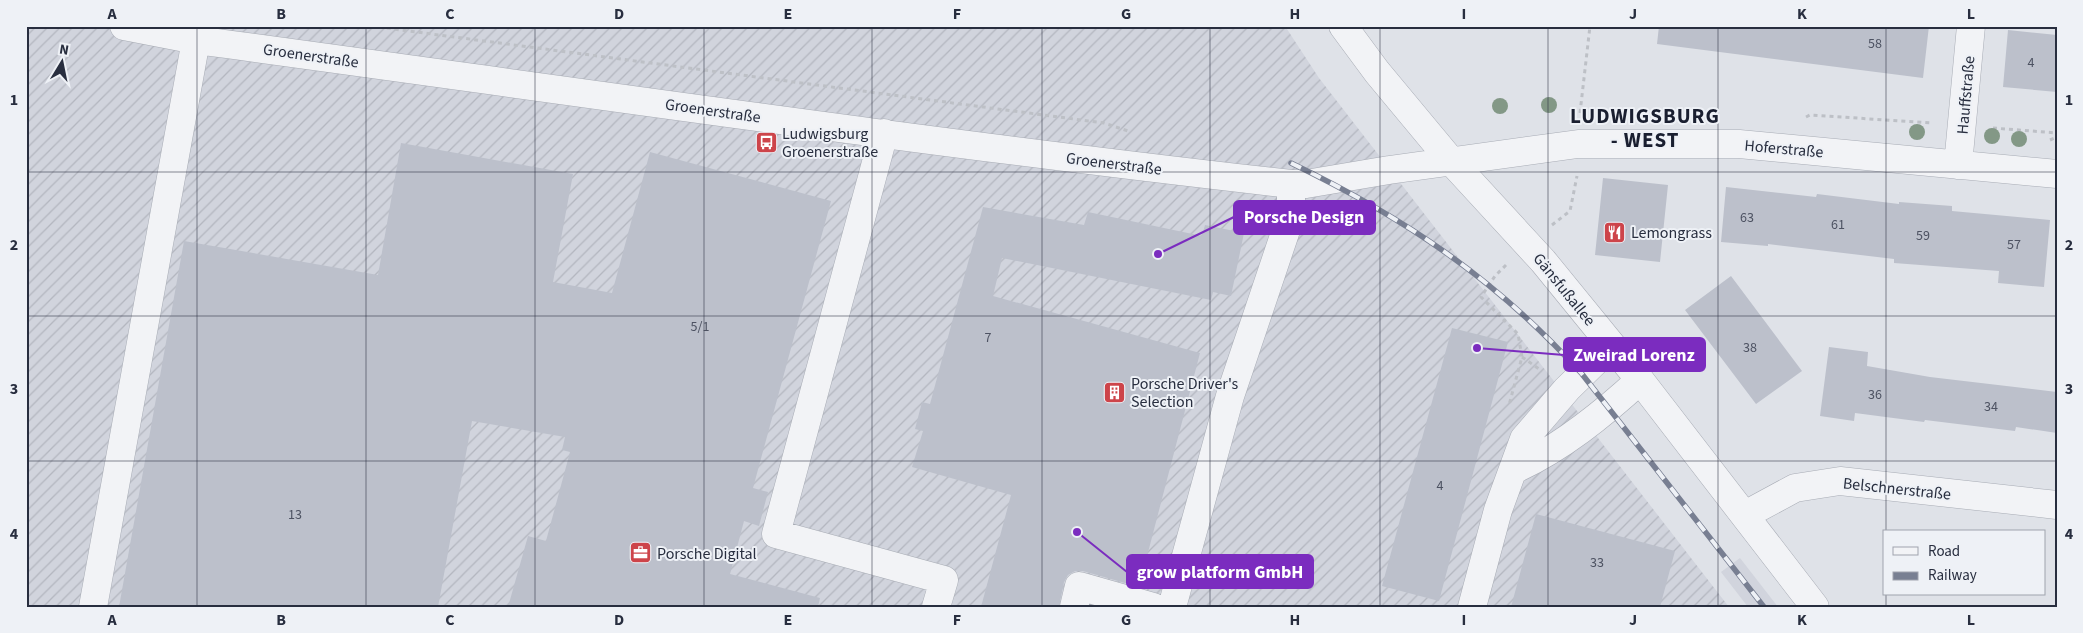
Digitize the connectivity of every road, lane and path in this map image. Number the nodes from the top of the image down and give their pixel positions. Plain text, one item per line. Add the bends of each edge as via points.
1 (124, 26) edge
2 (371, 26) edge
3 (1343, 26) edge
4 (1590, 26) edge
5 (1971, 26) edge
6 (196, 40) junction
7 (1810, 115) dead end
8 (1877, 119) dead end
9 (1132, 132) dead end
10 (884, 133) junction
11 (1578, 144) junction
12 (1451, 161) junction
13 (1958, 165) junction
14 (2057, 174) edge
15 (1291, 184) junction
16 (1528, 245) junction
17 (1611, 346) junction
18 (1640, 380) junction
19 (1508, 410) dead end
20 (1513, 470) junction
21 (2057, 505) edge
22 (1744, 515) junction
23 (93, 607) edge
24 (936, 607) edge
25 (1074, 607) edge
26 (1152, 607) edge
27 (1172, 607) edge
28 (1472, 607) edge
29 (1815, 607) edge

1 - 6 street, Groenerstraße
2 - 9 path via 1094,122
3 - 12 street, Gänsfußallee
4 - 11 path
5 - 13 street, Hauffstraße
6 - 10 street, Groenerstraße
6 - 23 street
7 - 8 path
10 - 15 street, Groenerstraße
10 - 24 street via 776,534 944,580
11 - 12 street, Hoferstraße
11 - 13 street, Hoferstraße via 1739,144
11 - 16 path via 1577,177 1570,211
12 - 15 street, Groenerstraße
12 - 16 street, Gänsfußallee
13 - 14 street, Hoferstraße
15 - 27 street via 1291,215 1230,396
16 - 17 street, Gänsfußallee
16 - 19 path via 1495,276 1481,297 1518,334 1522,357
17 - 18 street, Gänsfußallee
17 - 20 street via 1567,389 1524,439
18 - 20 street via 1594,420 1535,461
18 - 22 street, Gänsfußallee
20 - 28 street via 1498,510
21 - 22 street, Belschnerstraße via 1840,481 1796,488
22 - 29 street, Gänsfußallee
25 - 26 street via 1079,586

